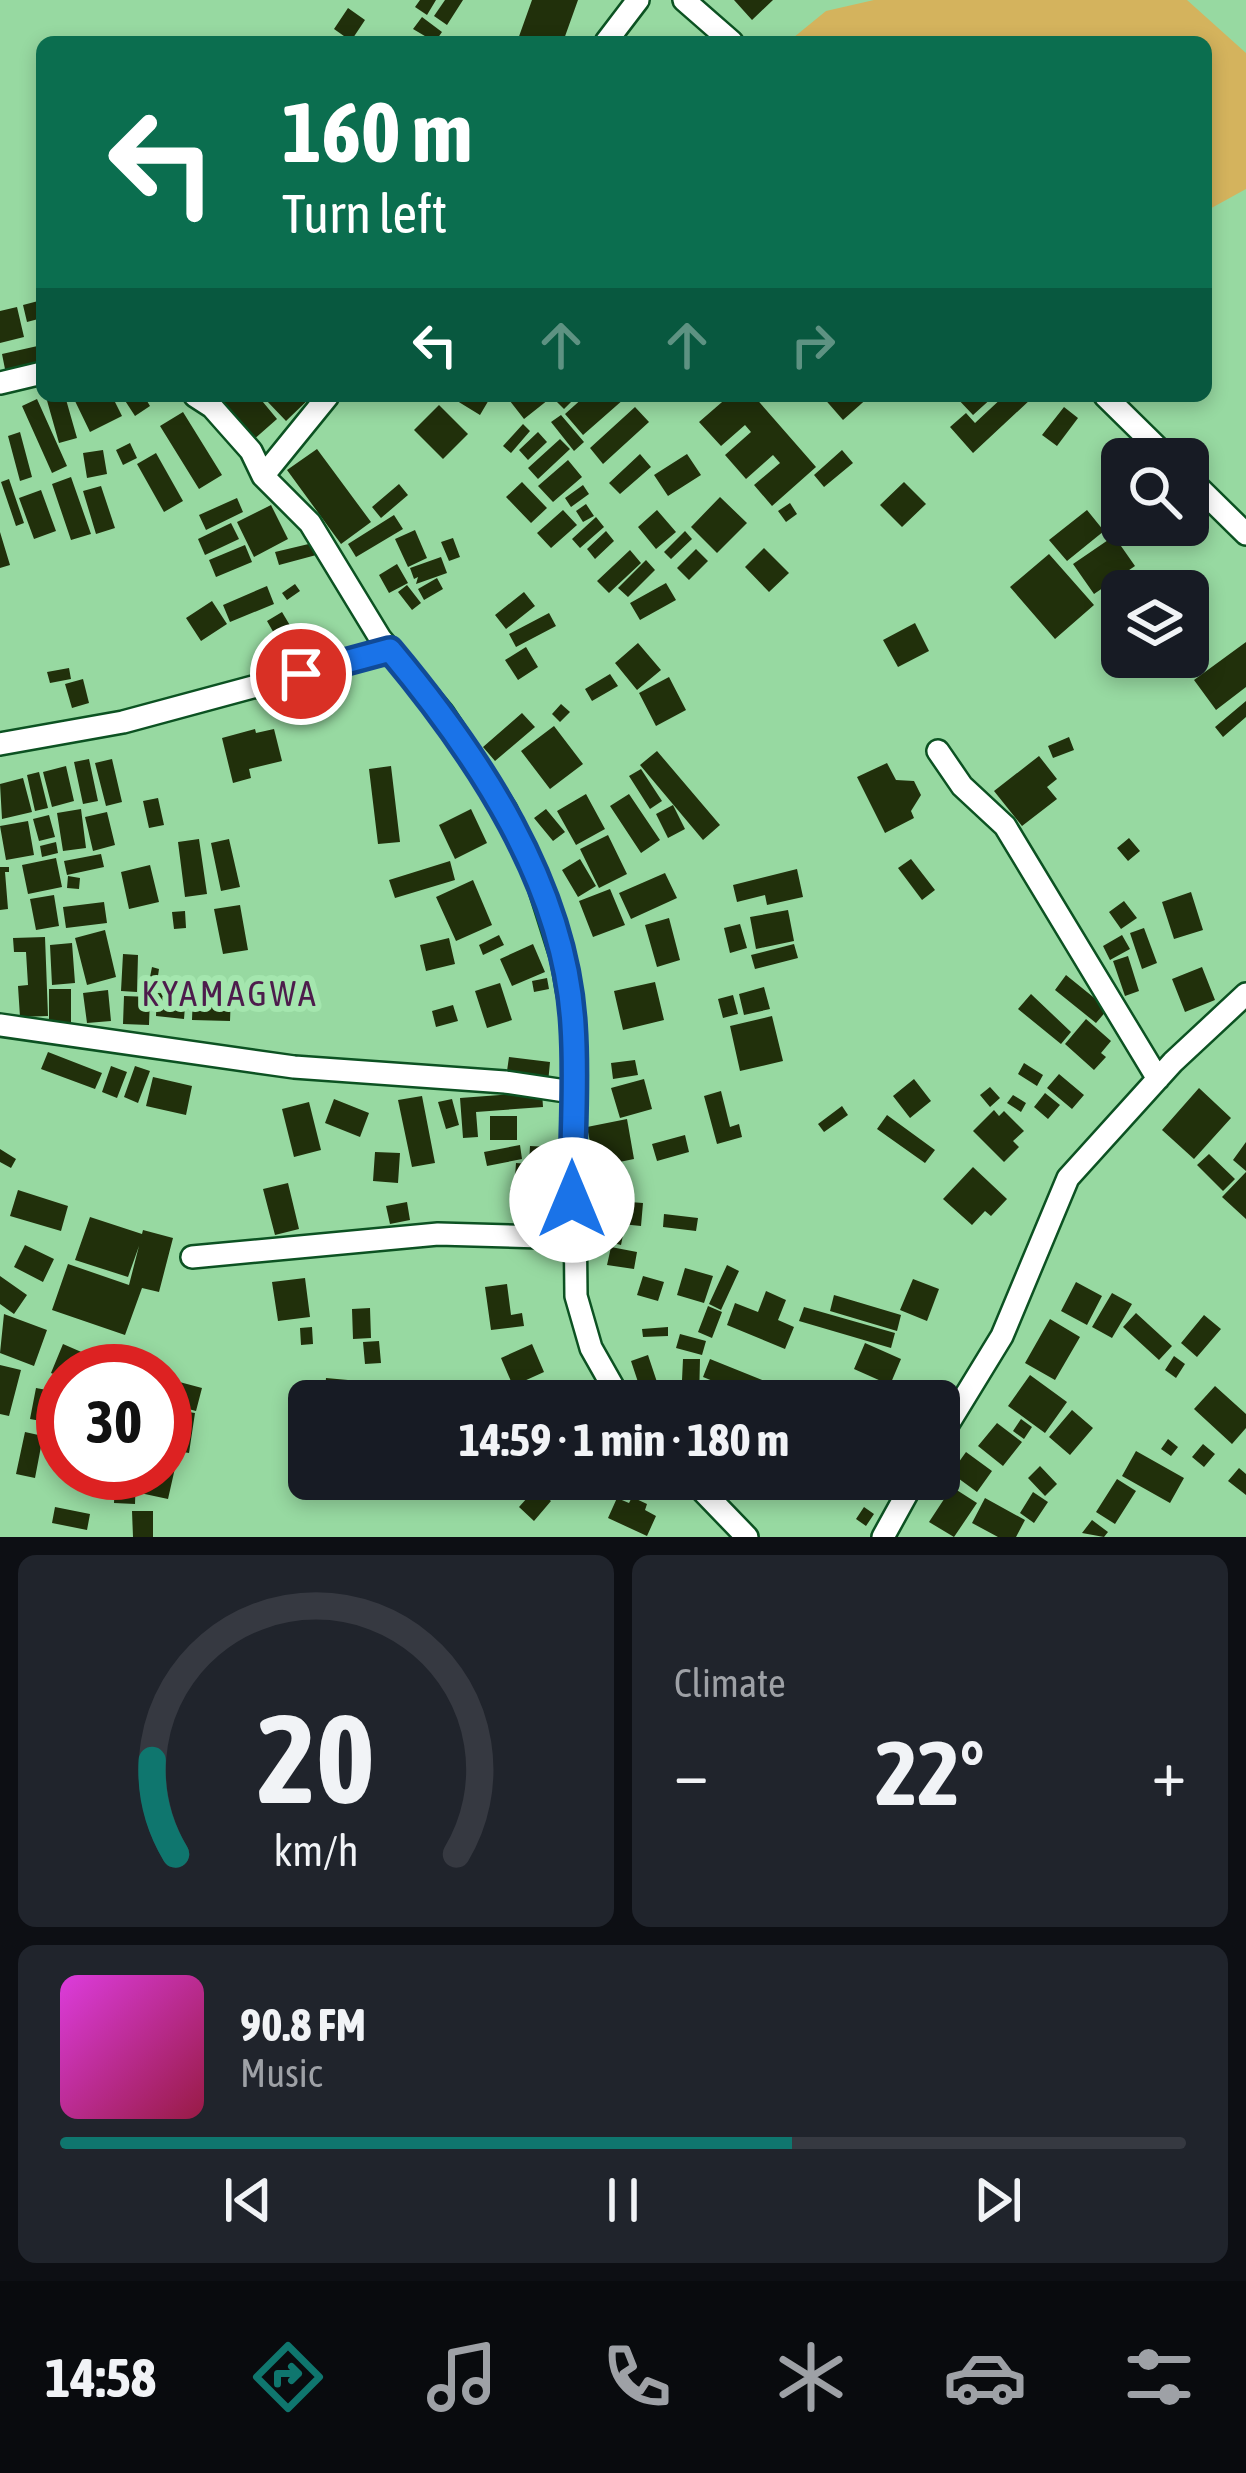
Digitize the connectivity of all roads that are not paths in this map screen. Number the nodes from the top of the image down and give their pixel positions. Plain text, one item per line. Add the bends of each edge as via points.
1 (638, 0) edge
2 (684, 0) edge
3 (611, 36) edge
4 (725, 36) edge
5 (36, 374) edge
6 (0, 382) edge
7 (205, 402) edge
8 (323, 402) edge
9 (1111, 402) edge
10 (1148, 438) edge
11 (263, 476) junction
12 (1209, 498) edge
13 (1246, 534) edge
14 (390, 650) junction
15 (0, 744) edge
16 (938, 751) dead end
17 (1246, 994) edge
18 (0, 1025) edge
19 (1158, 1079) junction
20 (572, 1092) junction
21 (574, 1238) junction
22 (192, 1257) dead end
23 (609, 1380) edge
24 (960, 1405) edge
25 (711, 1500) edge
26 (903, 1500) edge
27 (747, 1537) edge
28 (883, 1537) edge

1 - 3 street
2 - 4 street
5 - 6 street
7 - 11 street
8 - 11 street
9 - 10 street
11 - 14 street via 310,523
12 - 13 street
14 - 15 street via 123,722
14 - 20 street via 506,810 537,880 573,1022
16 - 19 street via 1005,826
17 - 19 street
18 - 20 street via 294,1067
19 - 24 street via 1068,1178 1002,1336
20 - 21 street
21 - 22 street via 438,1234
21 - 23 street via 576,1296
25 - 27 street
26 - 28 street

